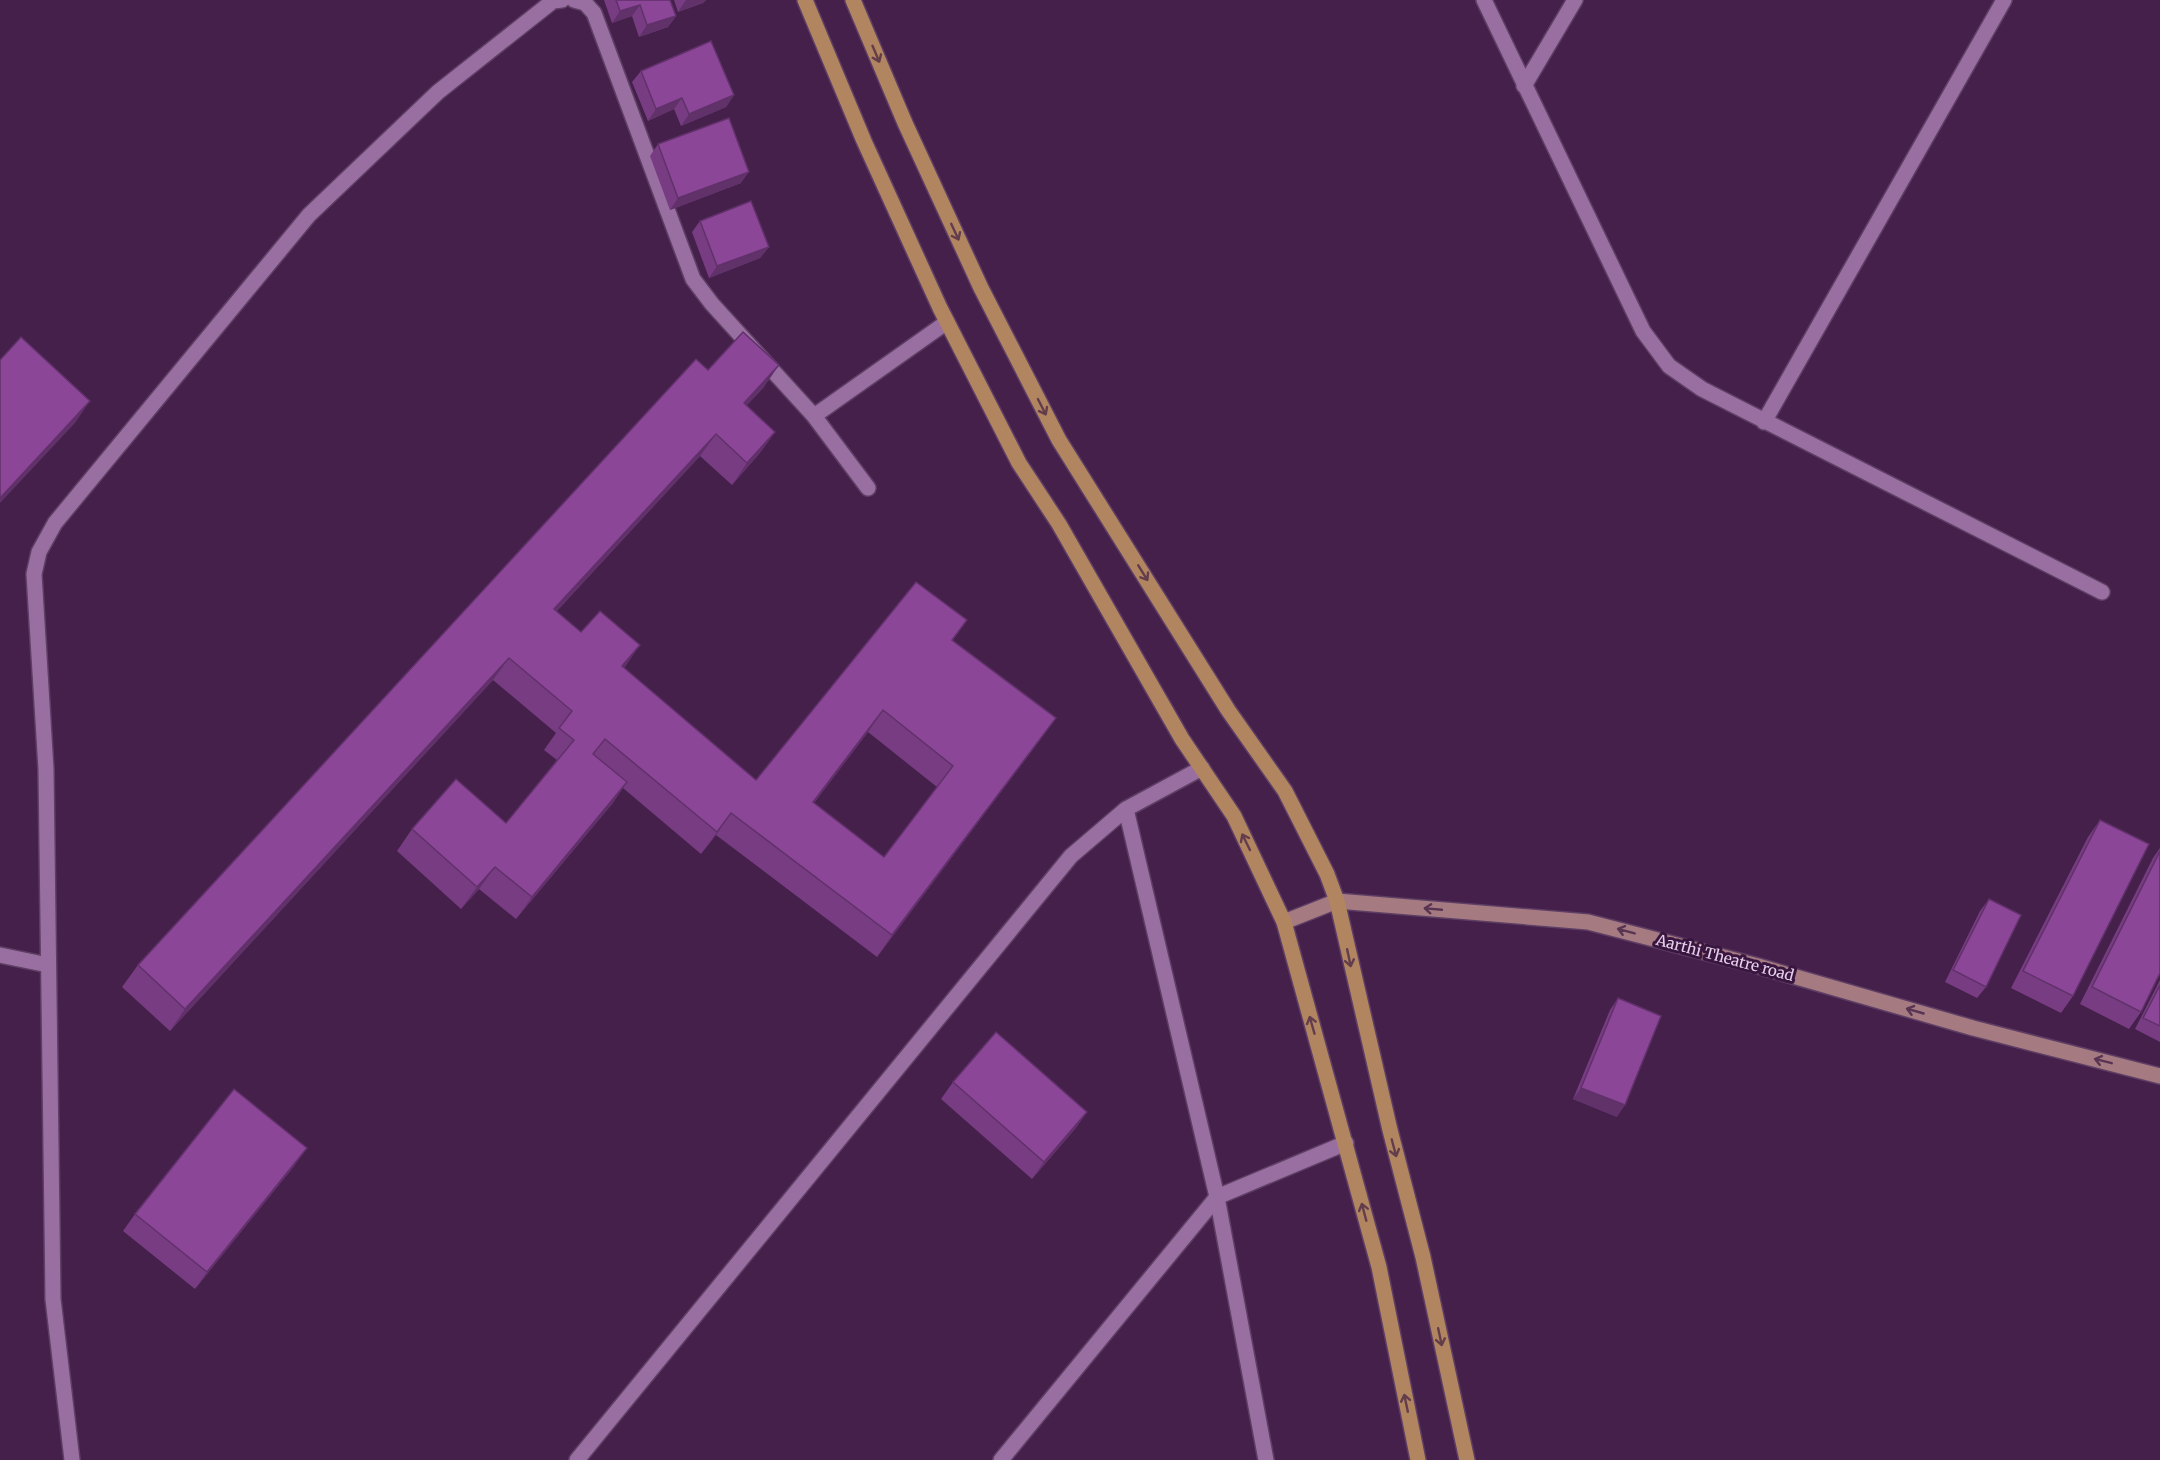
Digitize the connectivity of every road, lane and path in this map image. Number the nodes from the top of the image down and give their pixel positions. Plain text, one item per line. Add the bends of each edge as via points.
1 (562, 0) edge
2 (574, 0) edge
3 (805, 0) edge
4 (853, 0) edge
5 (1484, 0) edge
6 (1575, 0) edge
7 (2004, 0) edge
8 (1524, 86) junction
9 (946, 322) junction
10 (814, 416) junction
11 (1764, 422) junction
12 (868, 488) dead end
13 (2102, 592) dead end
14 (1202, 768) junction
15 (1126, 809) junction
16 (1337, 901) junction
17 (1284, 922) junction
18 (0, 954) edge
19 (48, 965) junction
20 (2160, 1076) edge
21 (1346, 1143) junction
22 (1217, 1197) junction
23 (72, 1460) edge
24 (577, 1460) edge
25 (1000, 1460) edge
26 (1266, 1460) edge
27 (1418, 1460) edge
28 (1467, 1460) edge

1 - 19 street via 553,1 438,92 309,215 55,524 39,552 34,574 46,769
2 - 10 street via 585,3 594,13 693,279
3 - 9 main road
4 -> 16 main road via 981,288 1059,440 1228,711 1285,791 1328,874
5 - 8 street
6 - 8 street
7 - 11 street
8 - 11 street via 1643,331 1669,366 1702,389
9 - 10 street
9 - 14 main road via 1019,463
10 - 12 street
11 - 13 street
14 - 15 street
17 -> 14 main road via 1234,816
15 - 22 street
15 - 24 street via 1071,856
16 - 17 main road, Aarthi Theatre road
20 -> 16 main road, Aarthi Theatre road via 1588,922
16 -> 28 main road via 1389,1130 1423,1257
21 -> 17 main road
18 - 19 street
19 - 23 street via 53,1299
21 - 22 street
27 -> 21 main road via 1379,1267
22 - 25 street
22 - 26 street

